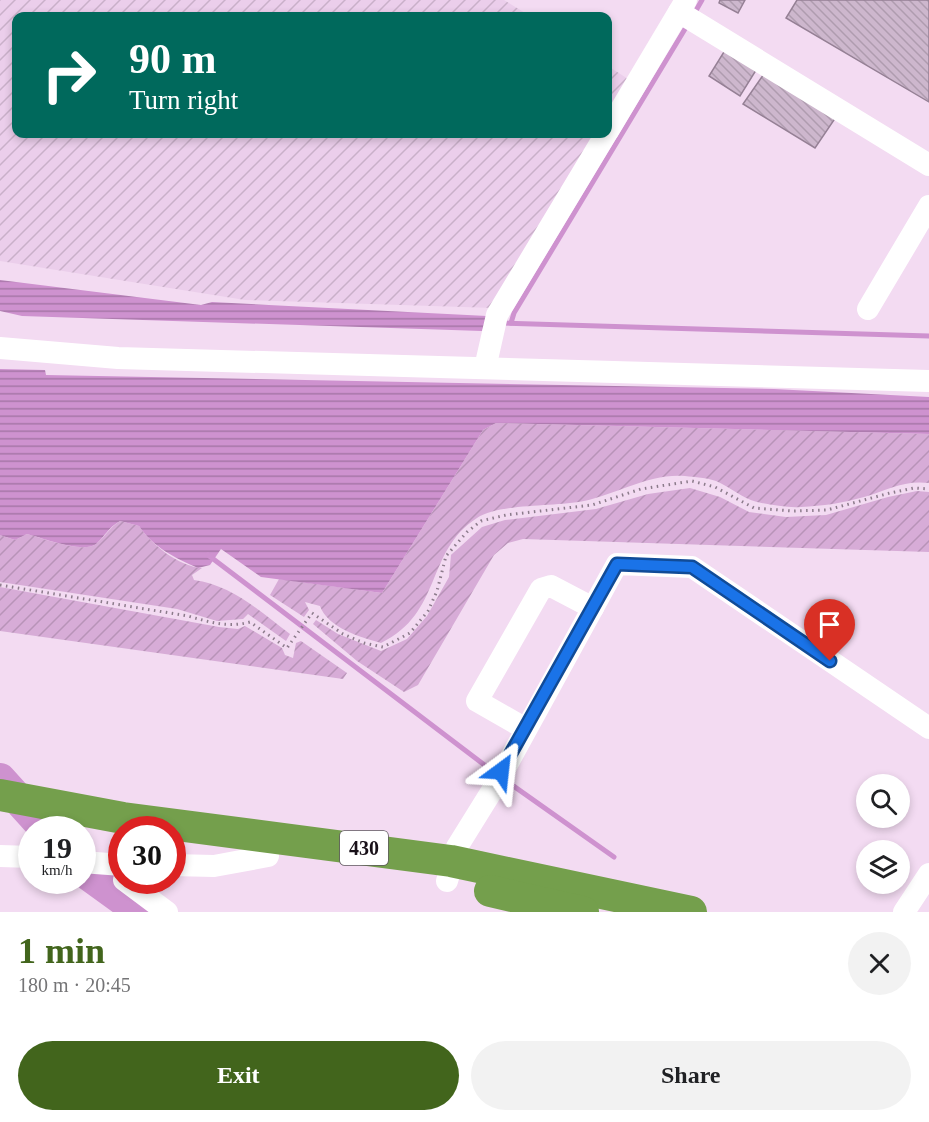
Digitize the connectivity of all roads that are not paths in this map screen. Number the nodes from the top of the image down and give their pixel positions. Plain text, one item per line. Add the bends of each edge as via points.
1 (687, 13) edge
2 (612, 125) edge
3 (603, 138) edge
4 (929, 165) edge
5 (929, 206) edge
6 (868, 309) dead end
7 (0, 348) edge
8 (485, 368) junction
9 (929, 381) edge
10 (593, 608) junction
11 (929, 728) edge
12 (526, 729) junction
13 (26, 815) edge
14 (186, 846) edge
15 (0, 856) edge
16 (268, 856) junction
17 (18, 857) edge
18 (186, 865) edge
19 (449, 871) junction
20 (929, 874) edge
21 (143, 894) edge
22 (167, 912) edge
23 (583, 912) edge
24 (691, 912) edge
25 (904, 912) edge

1 - 2 street
1 - 4 street
3 - 8 street via 495,323
5 - 6 street
7 - 8 street via 118,358
8 - 9 street
10 - 11 street via 617,564 692,567
10 - 12 street
10 - 12 street via 551,586 541,589 477,701
12 - 19 street
13 - 19 highway, 430 via 123,818
14 - 16 highway, 430
15 - 17 street
16 - 18 street via 214,866
16 - 19 highway, 430 via 408,873
19 - 23 highway, 430
19 - 24 highway, 430
20 - 25 street
21 - 22 street

